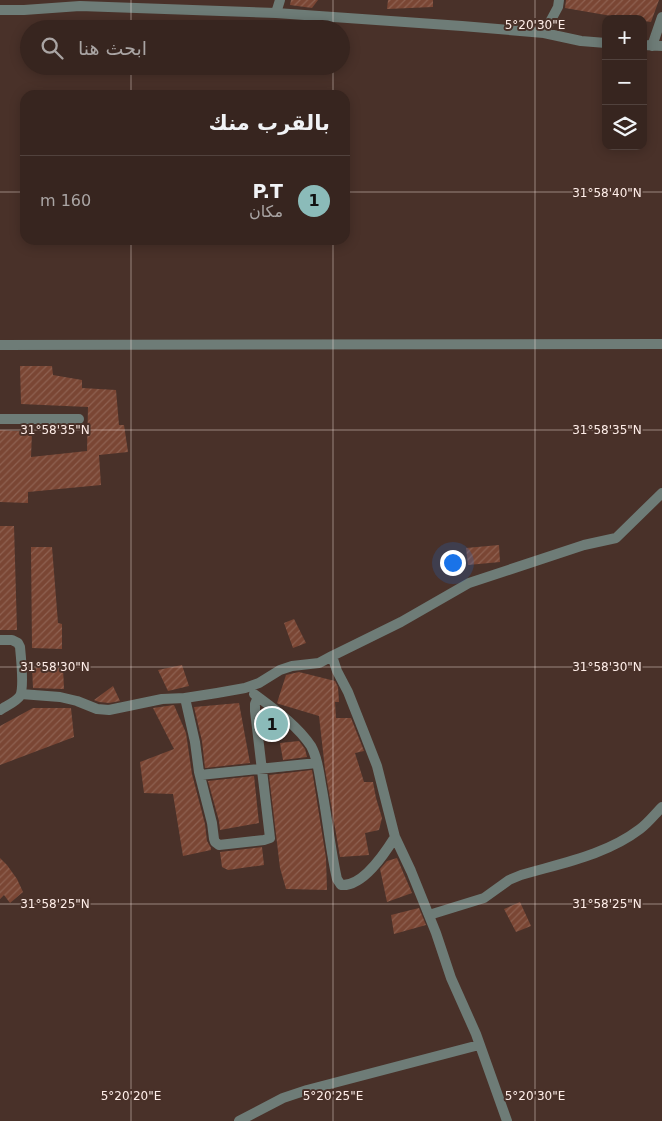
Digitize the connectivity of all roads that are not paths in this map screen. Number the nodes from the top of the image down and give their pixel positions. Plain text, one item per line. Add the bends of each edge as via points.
1 (280, 0) edge
2 (559, 0) edge
3 (81, 3) edge
4 (179, 4) edge
5 (0, 10) edge
6 (276, 12) junction
7 (662, 17) edge
8 (544, 33) junction
9 (602, 43) edge
10 (652, 46) edge
11 (662, 344) edge
12 (0, 345) edge
13 (0, 419) edge
14 (79, 419) dead end
15 (662, 492) edge
16 (0, 640) edge
17 (332, 656) junction
18 (245, 688) junction
19 (21, 694) junction
20 (258, 697) junction
21 (185, 698) junction
22 (0, 710) edge
23 (317, 764) junction
24 (262, 769) junction
25 (200, 775) junction
26 (662, 807) edge
27 (395, 837) junction
28 (429, 915) junction
29 (479, 1046) junction
30 (239, 1121) edge
31 (507, 1121) edge

1 - 6 street
2 - 8 street
3 - 4 street
3 - 5 street
4 - 6 street
6 - 8 street
7 - 10 street
8 - 9 street
11 - 12 street
13 - 14 street
15 - 17 street via 616,538 469,582 401,622
16 - 19 street via 16,641 20,647
17 - 18 street via 319,663 280,670
17 - 27 street via 377,766
18 - 20 street
18 - 21 street
19 - 21 street via 60,697 102,710
19 - 22 street
20 - 23 street via 292,724 314,752
20 - 24 street via 255,711
21 - 25 street
23 - 24 street
23 - 27 street via 336,874 341,885 352,884 370,870
24 - 25 street
24 - 25 street via 270,838 264,840 215,842
26 - 28 street via 641,828 597,853 521,875 484,898
27 - 28 street
28 - 29 street
29 - 30 street via 307,1090 283,1098
29 - 31 street

